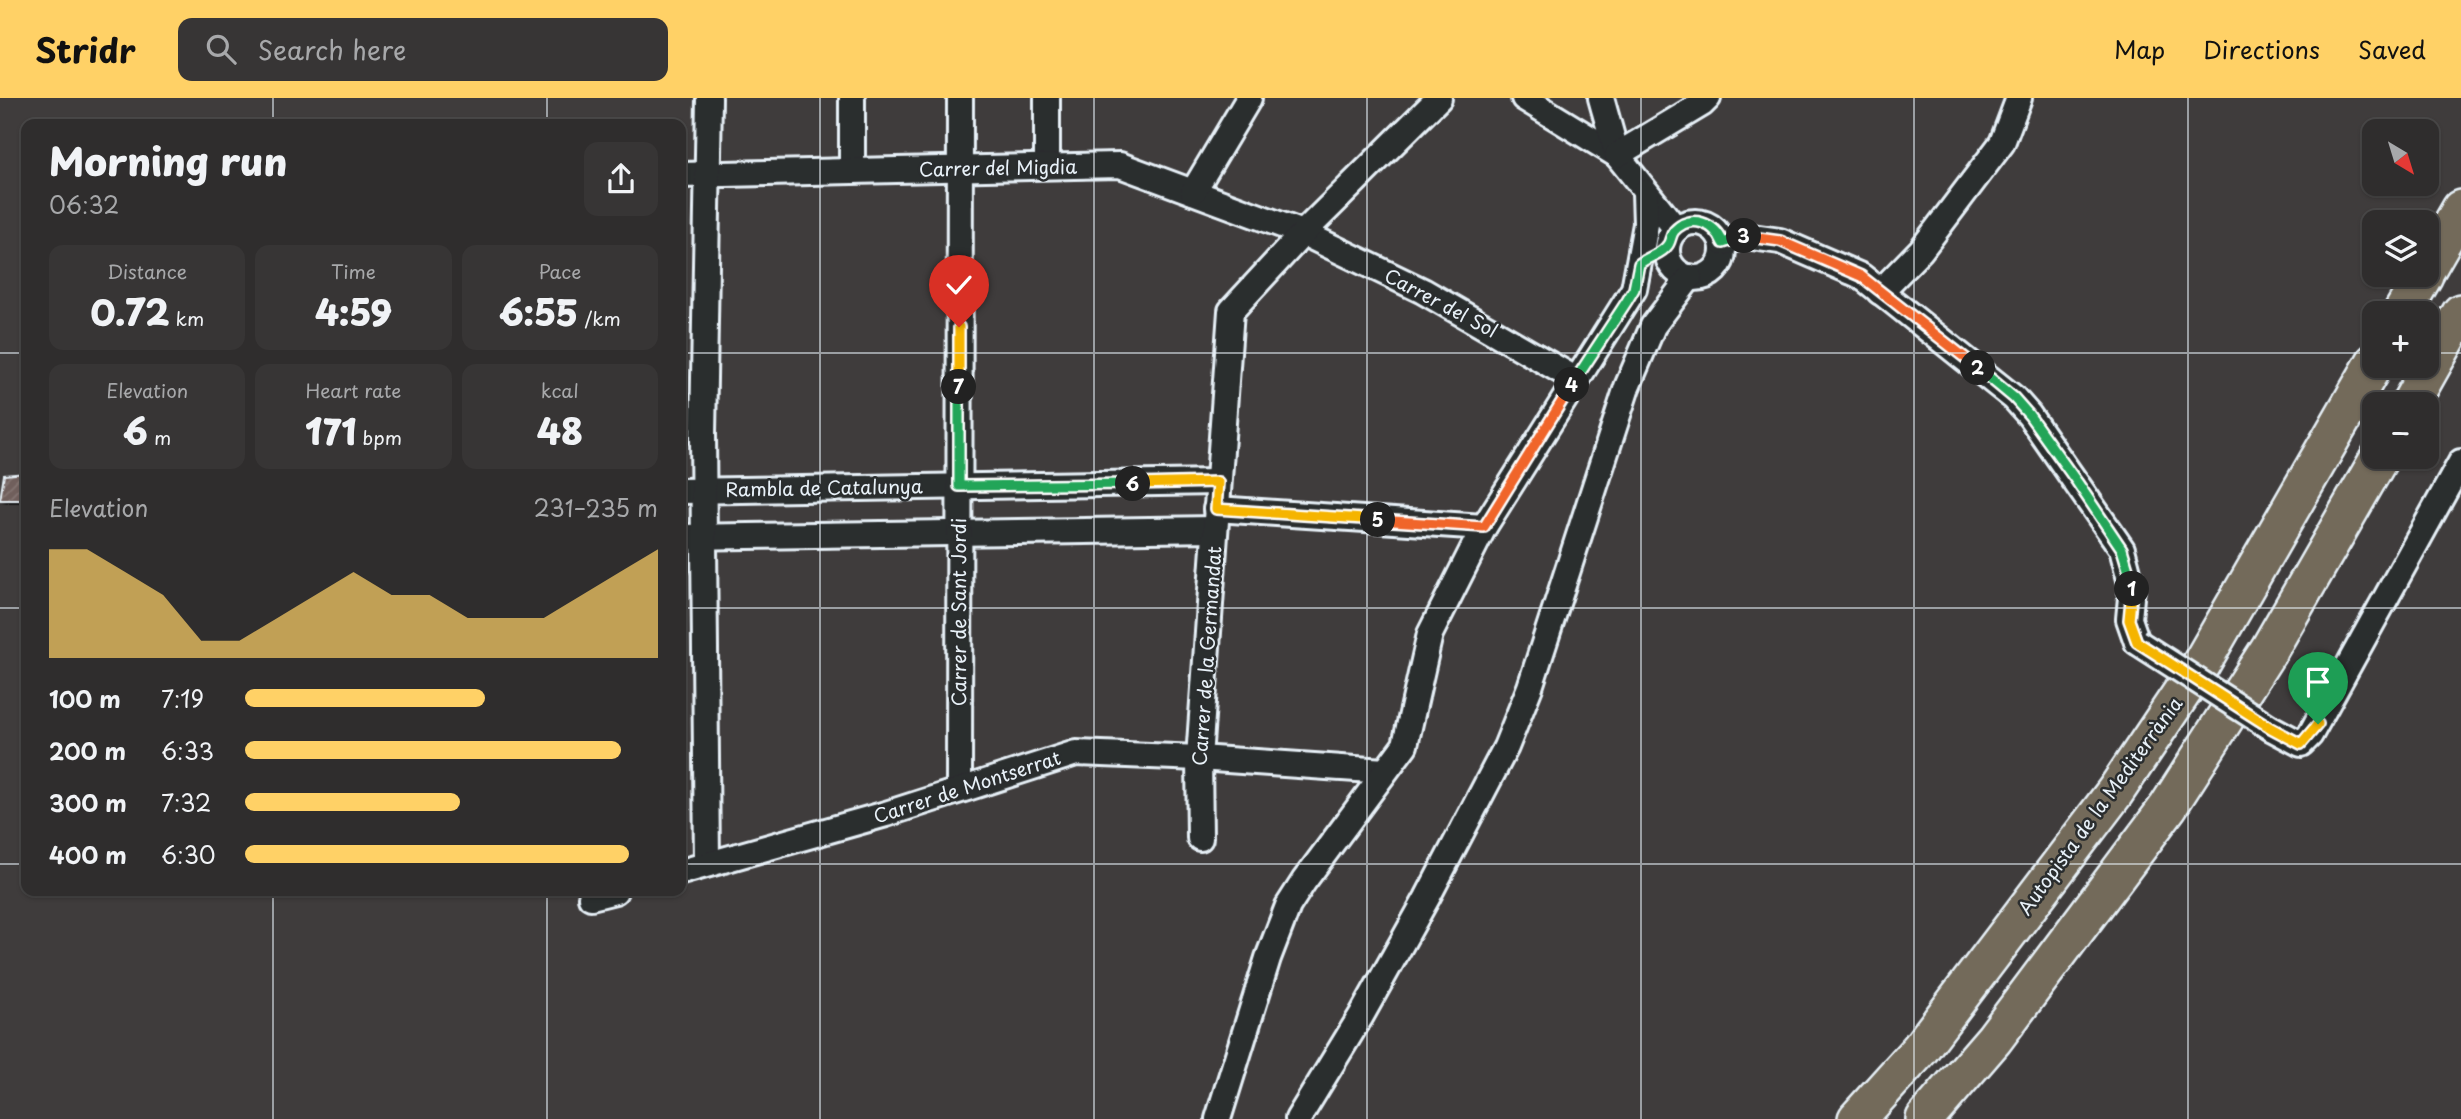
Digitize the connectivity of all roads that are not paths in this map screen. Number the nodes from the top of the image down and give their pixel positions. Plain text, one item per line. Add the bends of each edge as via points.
1 (709, 98) edge
2 (852, 98) edge
3 (960, 98) edge
4 (1046, 98) edge
5 (1249, 98) edge
6 (1439, 98) edge
7 (1524, 98) edge
8 (1601, 98) edge
9 (1708, 98) edge
10 (2019, 98) edge
11 (1617, 155) junction
12 (1047, 166) junction
13 (960, 169) junction
14 (852, 171) junction
15 (707, 174) junction
16 (686, 175) edge
17 (1193, 192) junction
18 (1645, 192) junction
19 (2461, 209) edge
20 (1303, 233) junction
21 (1672, 238) junction
22 (1723, 243) junction
23 (2439, 247) edge
24 (1639, 264) junction
25 (1690, 277) junction
26 (1881, 292) junction
27 (2461, 313) edge
28 (2366, 378) edge
29 (1576, 379) junction
30 (2417, 392) edge
31 (2461, 462) edge
32 (2374, 469) edge
33 (1218, 482) junction
34 (959, 486) junction
35 (692, 490) edge
36 (1216, 519) junction
37 (1484, 527) junction
38 (959, 533) junction
39 (692, 537) edge
40 (1199, 758) junction
41 (1385, 772) junction
42 (959, 790) junction
43 (1200, 838) dead end
44 (707, 864) junction
45 (686, 870) edge
46 (595, 896) edge
47 (591, 897) dead end
48 (1218, 1119) edge
49 (1298, 1119) edge
50 (1857, 1119) edge
51 (1925, 1119) edge

1 - 15 street
2 - 14 street
3 - 13 street, Carrer de Sant Jordi
4 - 12 street
5 - 17 street
6 - 20 street, Carrer de la Germandat
7 - 11 street
8 - 11 street
9 - 11 street
10 - 26 street via 2002,143 1921,250
11 - 18 street
12 - 13 street, Carrer del Migdia
12 - 17 street, Carrer del Migdia via 1120,165
13 - 14 street, Carrer del Migdia
13 - 34 street, Carrer de Sant Jordi
14 - 15 street, Carrer del Migdia
15 - 16 street, Carrer del Migdia
15 - 35 street
17 - 20 street, Carrer del Migdia
18 - 21 street
18 - 24 street via 1646,223
19 - 23 highway
20 - 29 street, Carrer del Sol via 1423,291
20 - 33 street, Carrer de la Germandat via 1231,311
21 - 22 street via 1691,222 1707,224
21 - 24 street
21 - 25 street via 1670,263
22 - 25 street via 1716,269
22 - 26 street via 1745,236 1780,241 1861,276
24 - 29 street via 1634,289
25 - 49 street via 1653,326 1627,387 1530,687 1506,747 1427,898
26 - 31 street, bridge via 2029,415 2122,549 2132,587 2129,620 2137,642 2301,744
27 - 30 highway
28 - 50 highway, Autopista de la Mediterrània via 2201,664 2115,792 1920,1049
29 - 37 street
32 - 51 highway via 2270,648 2168,807 1994,1039
33 - 34 street, Rambla de Catalunya
33 - 36 street, Carrer de la Germandat
34 - 35 street, Rambla de Catalunya
34 - 38 street, Carrer de Sant Jordi
35 - 39 street
36 - 37 street
36 - 38 street
36 - 40 street, Carrer de la Germandat
37 - 41 street via 1430,634 1405,745
38 - 39 street
38 - 42 street, Carrer de Sant Jordi
39 - 44 street
40 - 41 street, Carrer de Montserrat
40 - 42 street, Carrer de Montserrat via 1076,753
40 - 43 street, Carrer de la Germandat
41 - 48 street via 1288,906
42 - 44 street, Carrer de Montserrat
44 - 45 street, Carrer de Montserrat
46 - 47 street

